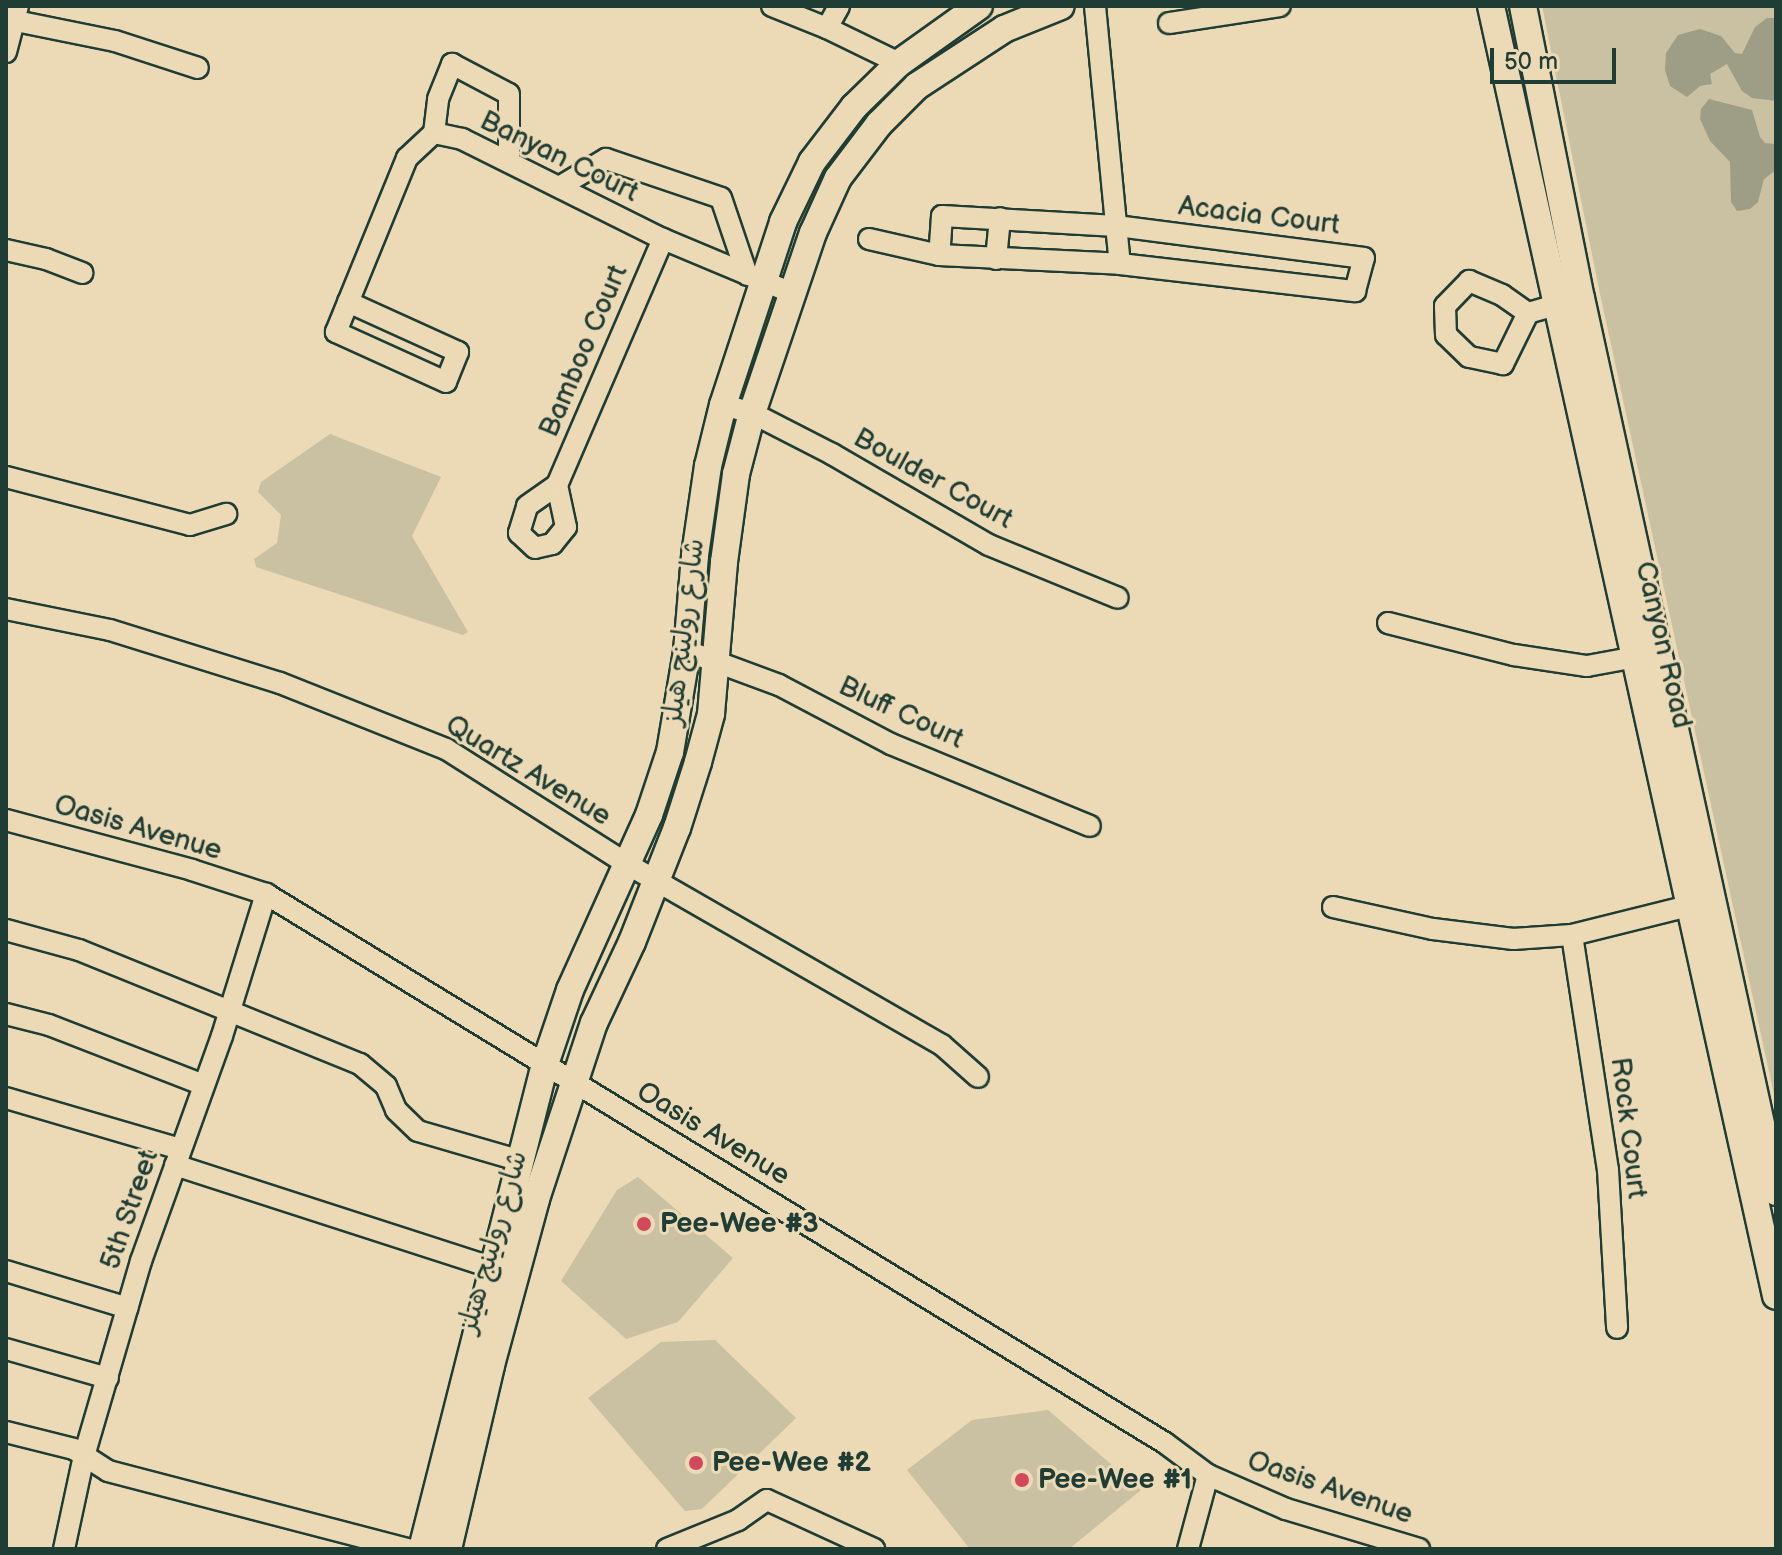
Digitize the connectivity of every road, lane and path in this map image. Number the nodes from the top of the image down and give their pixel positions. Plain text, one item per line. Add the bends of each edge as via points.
1 (772, 6) edge
2 (839, 6) edge
3 (979, 6) edge
4 (1061, 6) edge
5 (1095, 6) edge
6 (1280, 6) edge
7 (1491, 6) edge
8 (1523, 6) edge
9 (12, 15) edge
10 (1169, 23) dead end
11 (827, 28) junction
12 (6, 52) edge
13 (899, 63) junction
14 (198, 68) dead end
15 (434, 133) junction
16 (509, 162) junction
17 (559, 187) junction
18 (1000, 218) junction
19 (1116, 226) junction
20 (663, 239) junction
21 (869, 239) dead end
22 (6, 250) edge
23 (939, 255) junction
24 (996, 259) junction
25 (1120, 264) junction
26 (82, 273) dead end
27 (754, 278) junction
28 (790, 292) junction
29 (1581, 298) junction
30 (348, 302) junction
31 (1554, 306) junction
32 (1528, 313) junction
33 (723, 405) junction
34 (752, 413) junction
35 (6, 477) edge
36 (557, 485) dead end
37 (226, 514) dead end
38 (1118, 598) dead end
39 (6, 609) edge
40 (1388, 623) dead end
41 (687, 651) junction
42 (1646, 655) junction
43 (716, 660) junction
44 (6, 820) edge
45 (1090, 826) dead end
46 (627, 864) junction
47 (654, 878) junction
48 (266, 894) junction
49 (1688, 906) junction
50 (1333, 907) dead end
51 (6, 930) edge
52 (1572, 935) junction
53 (229, 1013) junction
54 (6, 1014) edge
55 (545, 1064) junction
56 (978, 1077) dead end
57 (574, 1082) junction
58 (204, 1085) junction
59 (6, 1098) edge
60 (178, 1157) junction
61 (521, 1161) junction
62 (1776, 1192) edge
63 (493, 1268) junction
64 (6, 1271) edge
65 (1776, 1296) edge
66 (128, 1308) junction
67 (1617, 1328) dead end
68 (6, 1349) edge
69 (108, 1378) junction
70 (6, 1432) edge
71 (84, 1456) junction
72 (1208, 1475) junction
73 (64, 1549) edge
74 (408, 1549) edge
75 (422, 1549) edge
76 (448, 1549) edge
77 (667, 1549) edge
78 (874, 1549) edge
79 (1188, 1549) edge
80 (1419, 1549) edge

1 - 11 street
2 - 11 street
3 - 13 main road, شارع رولينج هيلز
4 - 28 main road, شارع رولينج هيلز via 968,50 917,86 879,124 838,178
5 - 19 street
6 - 10 street
7 - 31 main road, Canyon Road
8 - 29 main road, Canyon Road
9 - 12 street
9 - 14 street
11 - 13 street
13 - 27 main road, شارع رولينج هيلز via 854,107 812,162
15 - 16 street, Banyan Court via 462,139
15 - 16 street via 438,99 452,64 509,94
15 - 30 street, Banyan Court via 407,158
16 - 17 street, Banyan Court
17 - 20 street, Banyan Court
17 - 27 street via 606,159 721,198
18 - 19 street, Acacia Court
18 - 23 street, Acacia Court via 942,216
18 - 24 street
19 - 25 street
19 - 25 street, Acacia Court via 1364,258 1355,291
20 - 27 street, Banyan Court
20 - 36 street, Bamboo Court
21 - 23 street, Acacia Court
22 - 26 street
23 - 24 street, Acacia Court
24 - 25 street, Acacia Court
27 - 28 street, Banyan Court
27 - 33 main road, شارع رولينج هيلز
28 - 34 main road, شارع رولينج هيلز
29 - 31 street
29 - 42 main road, Canyon Road
30 - 30 street, Banyan Court via 336,332 446,382 458,352
31 - 32 street
31 - 42 main road, Canyon Road
32 - 32 street via 1469,281 1445,306 1446,335 1469,357 1503,364
33 - 34 street, Boulder Court
33 - 41 main road, شارع رولينج هيلز via 706,481
34 - 38 street, Boulder Court via 989,545
34 - 43 main road, شارع رولينج هيلز via 732,503
35 - 37 street via 190,525
39 - 46 street, Quartz Avenue via 110,630 280,683 446,749
40 - 42 street via 1514,655 1587,666
41 - 43 street, Bluff Court
41 - 46 main road, شارع رولينج هيلز via 670,752
42 - 49 main road, Canyon Road
42 - 62 main road, Canyon Road
43 - 45 street, Bluff Court via 779,685 891,744
43 - 47 main road, شارع رولينج هيلز via 711,714 698,762
44 - 48 street, Oasis Avenue
46 - 47 street, Quartz Avenue
46 - 55 main road, شارع رولينج هيلز via 570,990
47 - 56 street, Quartz Avenue via 942,1045
47 - 57 main road, شارع رولينج هيلز
48 - 53 street, 5th Street
48 - 55 street, Oasis Avenue
49 - 52 street
49 - 65 main road, Canyon Road
50 - 52 street via 1433,929 1513,939
51 - 53 street via 79,950
52 - 67 street, Rock Court via 1608,1170
53 - 58 street, 5th Street
53 - 61 street via 360,1064 386,1086 396,1110 418,1131
54 - 58 street via 49,1025
55 - 57 street, Oasis Avenue
55 - 61 main road, شارع رولينج هيلز
57 - 72 street, Oasis Avenue via 1165,1443
57 - 76 main road, شارع رولينج هيلز via 532,1214
58 - 60 street, 5th Street
59 - 60 street
60 - 63 street
60 - 66 street, 5th Street
61 - 63 main road, شارع رولينج هيلز
63 - 75 main road, شارع رولينج هيلز
64 - 66 street
66 - 69 street, 5th Street
68 - 69 street
69 - 71 street, 5th Street
70 - 71 street
71 - 73 street, 5th Street
71 - 74 street via 108,1471
72 - 79 street
72 - 80 street, Oasis Avenue via 1286,1509
77 - 78 street via 738,1520 767,1500

